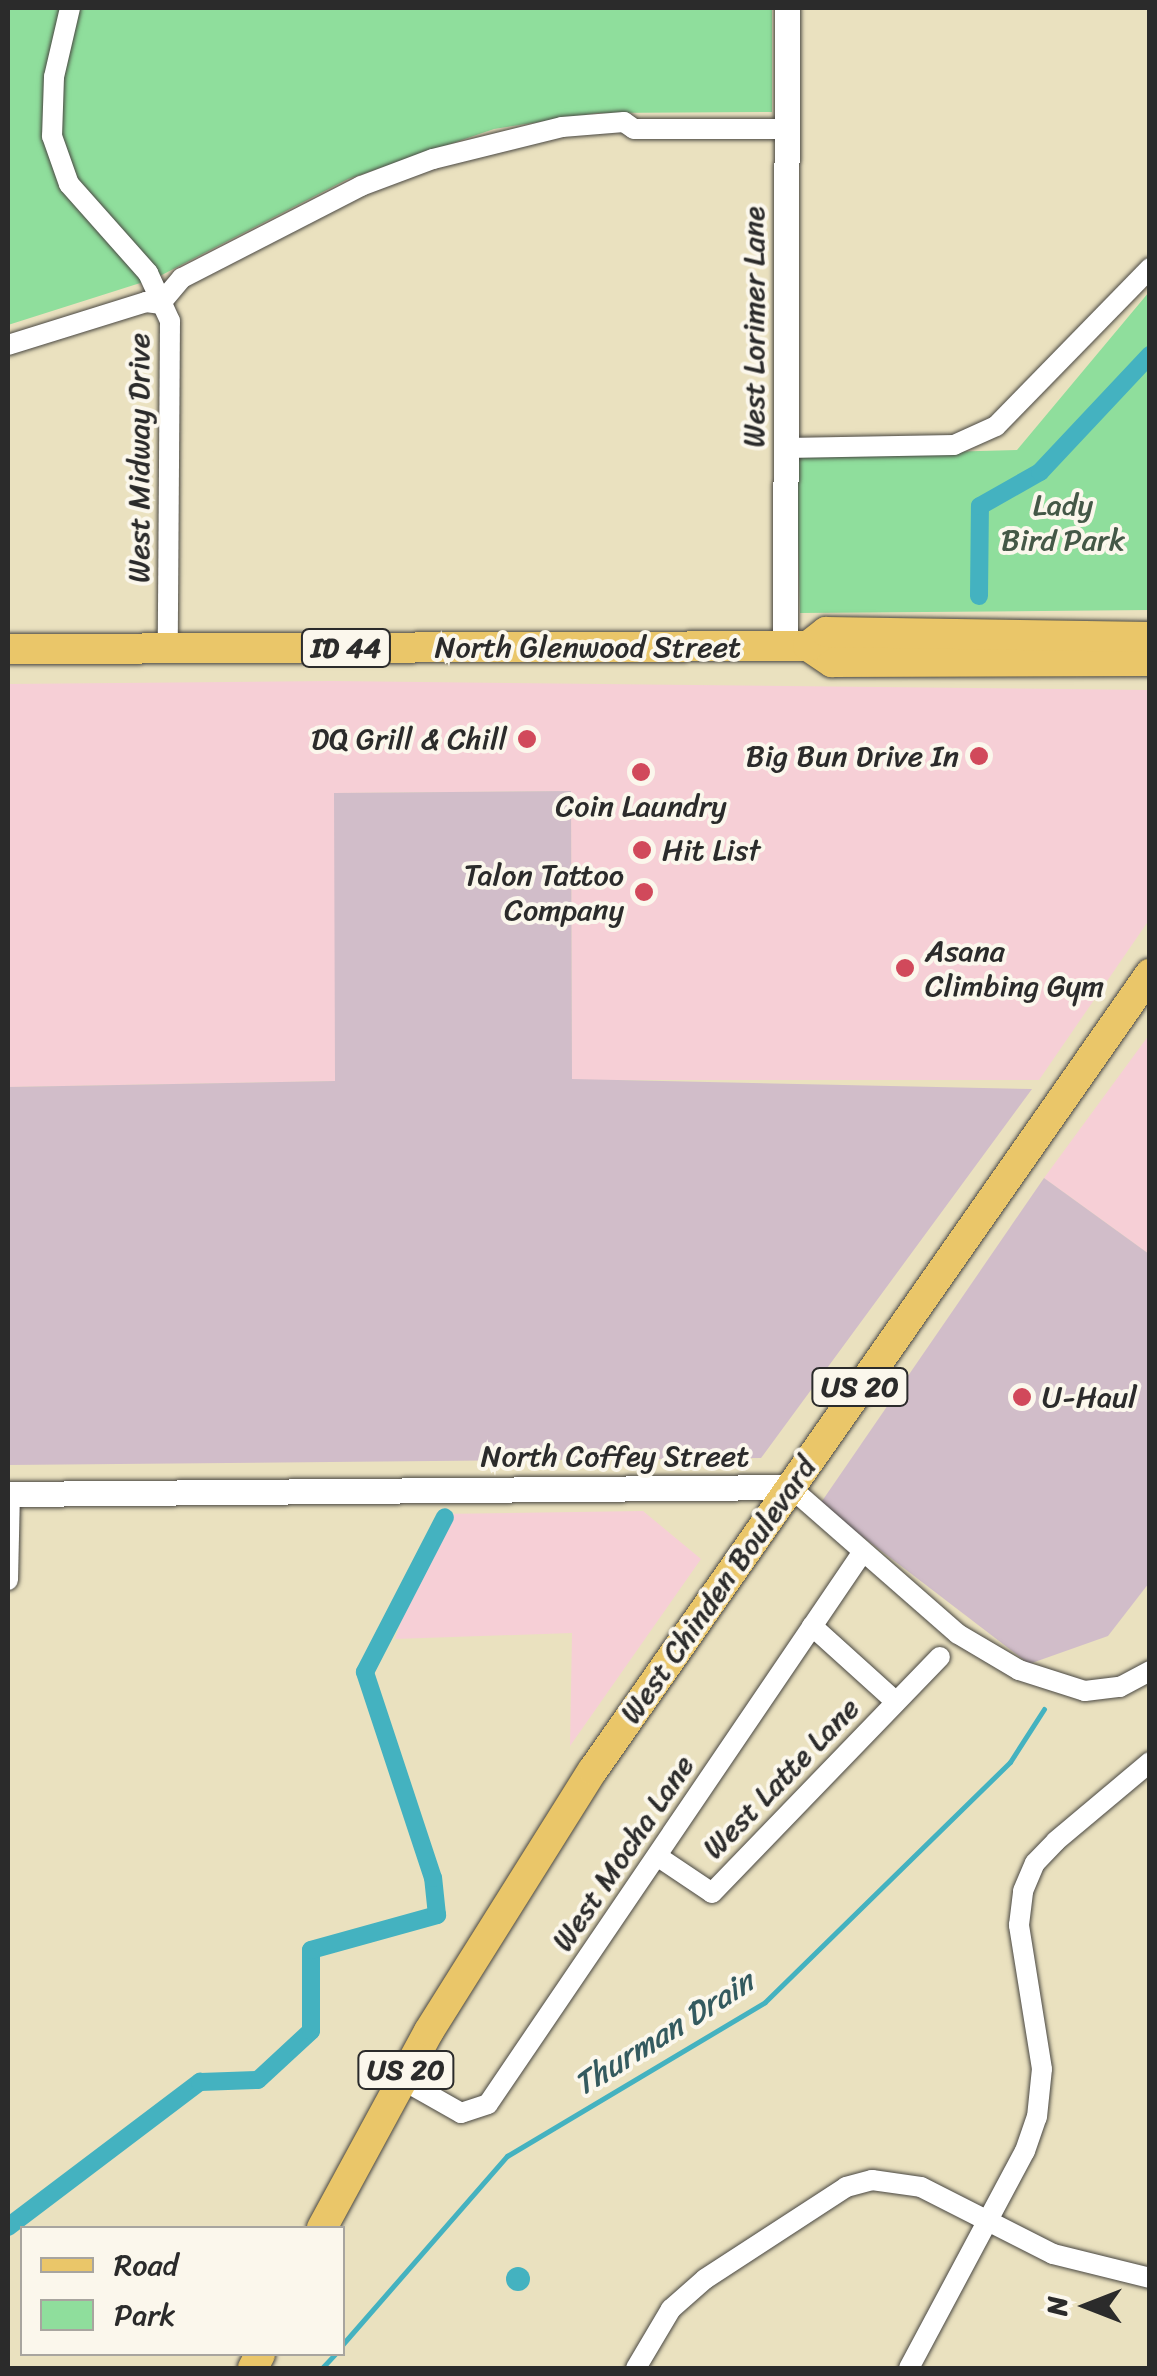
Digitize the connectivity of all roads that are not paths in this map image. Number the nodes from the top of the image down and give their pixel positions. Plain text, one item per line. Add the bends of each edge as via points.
1 (70, 8) edge
2 (787, 8) edge
3 (787, 129) junction
4 (1150, 268) edge
5 (160, 304) junction
6 (8, 345) edge
7 (786, 448) junction
8 (1150, 636) edge
9 (796, 646) junction
10 (168, 648) junction
11 (8, 649) edge
12 (1150, 662) edge
13 (1150, 974) edge
14 (790, 1487) junction
15 (8, 1494) edge
16 (862, 1553) junction
17 (8, 1580) edge
18 (812, 1626) junction
19 (940, 1658) dead end
20 (1150, 1671) edge
21 (896, 1702) junction
22 (1150, 1762) edge
23 (657, 1856) junction
24 (401, 2080) junction
25 (987, 2219) junction
26 (323, 2226) edge
27 (1150, 2278) edge
28 (636, 2368) edge
29 (909, 2368) edge

1 - 5 street, West Midway Drive via 54,77 52,136 70,184 148,272
2 - 3 street, West Lorimer Lane
3 - 5 street via 608,123 562,127 433,159 361,186 182,278
3 - 7 street, West Lorimer Lane
4 - 7 street via 996,426 954,445
5 - 6 street via 146,302
5 - 10 street, West Midway Drive via 170,320
7 - 9 street, West Lorimer Lane
8 - 9 main road, North Glenwood Street / ID 44 via 826,632
9 - 10 main road, North Glenwood Street / ID 44
9 - 12 main road, North Glenwood Street / ID 44 via 832,662
10 - 11 main road, North Glenwood Street / ID 44
13 - 14 main road, West Chinden Boulevard / US 20
14 - 15 street, North Coffey Street
14 - 16 street, North Coffey Street
14 - 24 main road, West Chinden Boulevard / US 20 via 593,1770
15 - 17 street
16 - 18 street, West Mocha Lane
16 - 20 street, North Coffey Street via 958,1634 1019,1670 1085,1691 1120,1687
18 - 21 street
18 - 23 street, West Mocha Lane
19 - 21 street, West Latte Lane
21 - 23 street, West Latte Lane via 712,1892
22 - 25 street via 1056,1841 1035,1863 1023,1891 1020,1939 1042,2069 1025,2151
23 - 24 street, West Mocha Lane via 488,2104 458,2112
24 - 26 main road, West Chinden Boulevard / US 20
25 - 27 street via 1053,2254
25 - 28 street via 897,2180 846,2187 705,2279 671,2309
25 - 29 street

